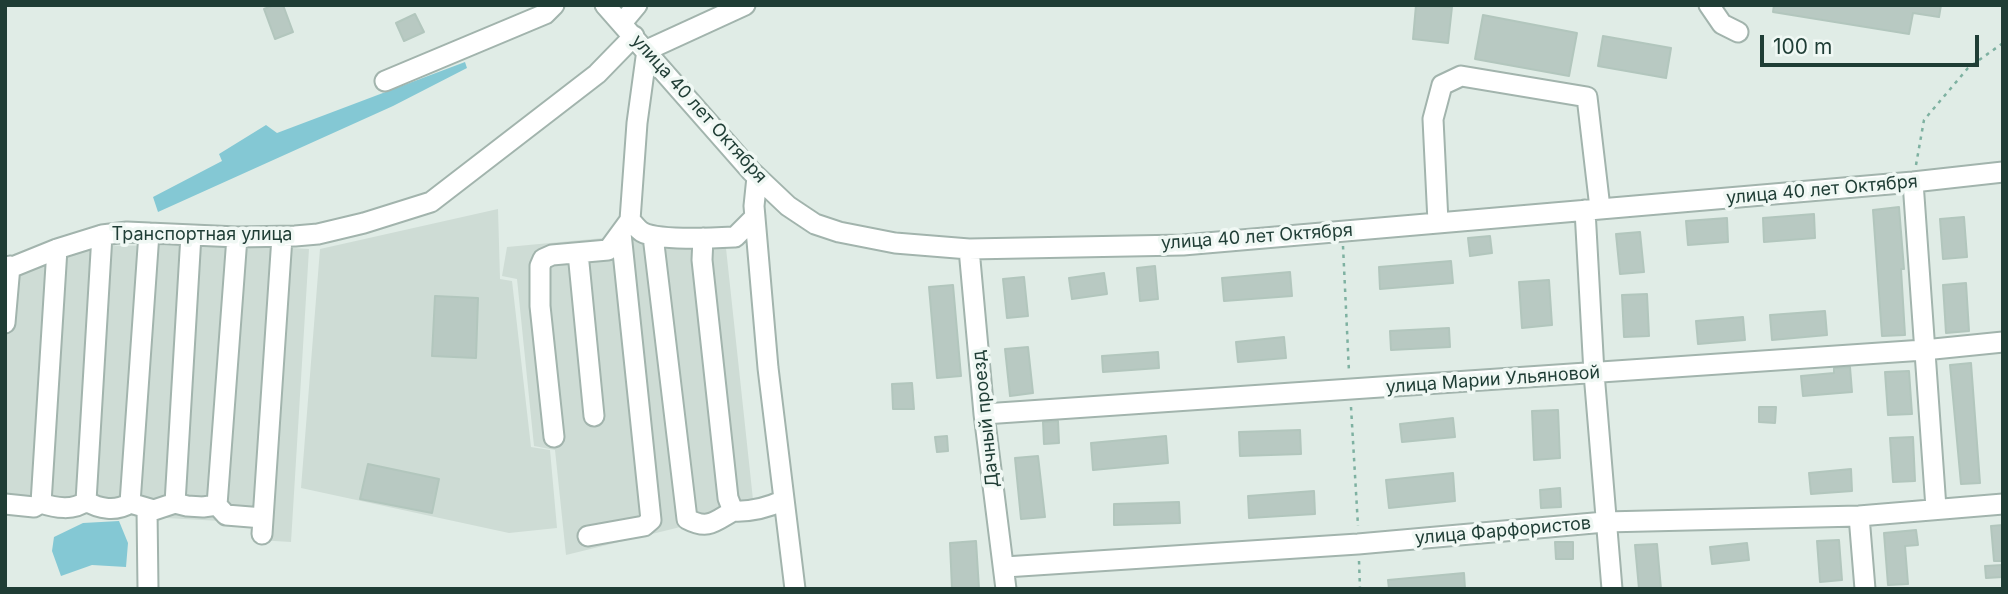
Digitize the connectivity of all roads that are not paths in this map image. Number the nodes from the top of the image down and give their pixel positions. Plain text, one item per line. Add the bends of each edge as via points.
1 (554, 5) edge
2 (605, 5) edge
3 (637, 5) edge
4 (745, 5) edge
5 (1709, 5) edge
6 (1738, 32) dead end
7 (634, 36) junction
8 (385, 80) dead end
9 (2003, 172) edge
10 (757, 177) junction
11 (1913, 182) junction
12 (1593, 209) junction
13 (755, 217) junction
14 (1438, 222) junction
15 (626, 227) junction
16 (149, 233) junction
17 (102, 235) junction
18 (191, 235) junction
19 (653, 236) junction
20 (237, 237) junction
21 (282, 237) junction
22 (703, 237) junction
23 (969, 248) junction
24 (57, 249) junction
25 (578, 253) junction
26 (8, 268) edge
27 (5, 323) edge
28 (2003, 342) edge
29 (1924, 350) junction
30 (1594, 373) junction
31 (984, 414) junction
32 (594, 416) dead end
33 (554, 437) dead end
34 (784, 500) junction
35 (86, 502) junction
36 (41, 503) junction
37 (175, 503) junction
38 (5, 504) edge
39 (2003, 504) edge
40 (217, 505) junction
41 (138, 506) junction
42 (1936, 508) junction
43 (733, 511) junction
44 (1859, 516) junction
45 (1605, 522) junction
46 (588, 536) dead end
47 (1004, 567) junction
48 (148, 589) edge
49 (795, 589) edge
50 (1006, 589) edge
51 (1612, 589) edge
52 (1865, 589) edge

1 - 8 street via 545,14
2 - 7 street, улица 40 лет Октября
3 - 7 street, Транспортная улица
4 - 7 street
5 - 6 street via 1722,24
7 - 10 street, улица 40 лет Октября
7 - 15 street via 637,123
7 - 21 street, Транспортная улица via 597,74 431,202 318,234
9 - 11 street, улица 40 лет Октября
10 - 13 street
10 - 23 street, улица 40 лет Октября via 815,224 895,243
11 - 12 street, улица 40 лет Октября
11 - 29 street
12 - 14 street, улица 40 лет Октября
12 - 14 street via 1587,97 1461,76 1442,85 1433,119
12 - 30 street
13 - 22 street via 735,237
13 - 34 street
14 - 23 street, улица 40 лет Октября via 1183,244
15 - 19 street
15 - 25 street via 608,250
15 - 46 street via 651,520 644,526
16 - 17 street, Транспортная улица
16 - 18 street, Транспортная улица
16 - 41 street
17 - 24 street, Транспортная улица
17 - 35 street
18 - 20 street, Транспортная улица
18 - 37 street
19 - 22 street
19 - 43 street via 687,519 699,526 711,524
20 - 21 street, Транспортная улица
20 - 40 street
21 - 40 street via 262,526 226,515
22 - 43 street via 728,498
23 - 31 street, Дачный проезд
24 - 26 street, Транспортная улица
24 - 36 street
25 - 32 street
25 - 33 street via 552,255 542,259 540,267
26 - 27 street
28 - 29 street, улица Марии Ульяновой
29 - 30 street, улица Марии Ульяновой
29 - 42 street
30 - 31 street, улица Марии Ульяновой
30 - 45 street
31 - 47 street, Дачный проезд
34 - 43 street via 762,509
34 - 49 street
35 - 36 street via 64,508
35 - 41 street via 107,509
36 - 38 street
37 - 40 street via 203,508
37 - 41 street via 165,508
39 - 42 street, улица Фарфористов
41 - 48 street
42 - 44 street, улица Фарфористов
44 - 45 street, улица Фарфористов
44 - 52 street
45 - 47 street, улица Фарфористов
45 - 51 street
47 - 50 street, Дачный проезд

